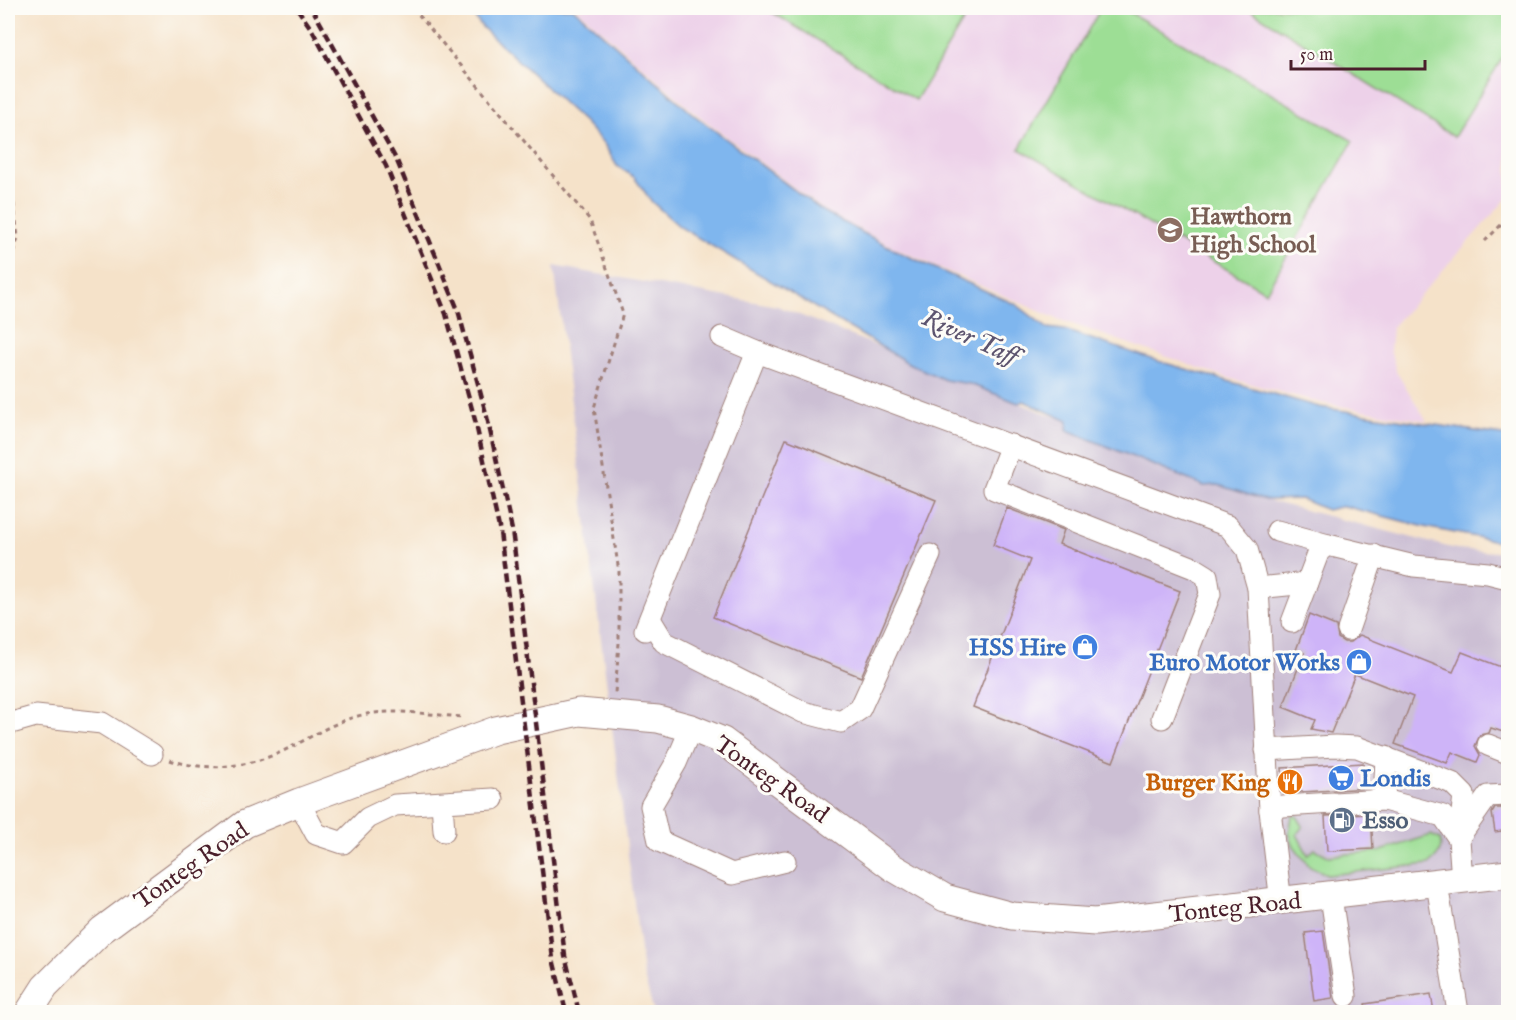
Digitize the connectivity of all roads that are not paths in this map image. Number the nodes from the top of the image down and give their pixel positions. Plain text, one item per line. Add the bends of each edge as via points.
1 (722, 337) dead end
2 (757, 352) junction
3 (1011, 445) junction
4 (1277, 531) dead end
5 (1328, 545) junction
6 (930, 555) dead end
7 (1374, 555) junction
8 (1509, 578) edge
9 (1307, 584) junction
10 (1258, 588) junction
11 (1292, 622) dead end
12 (1348, 630) dead end
13 (1162, 718) dead end
14 (8, 724) edge
15 (691, 728) junction
16 (1488, 745) dead end
17 (1266, 750) junction
18 (1509, 753) edge
19 (152, 754) road end
20 (1386, 757) junction
21 (1498, 795) edge
22 (493, 799) dead end
23 (1384, 800) junction
24 (299, 802) junction
25 (442, 803) junction
26 (1270, 810) junction
27 (444, 831) dead end
28 (1459, 839) junction
29 (785, 861) dead end
30 (1509, 874) edge
31 (1449, 882) junction
32 (1331, 897) junction
33 (1281, 903) junction
34 (1346, 996) dead end
35 (29, 1012) edge
36 (1458, 1012) edge

1 - 2 street
2 - 3 street
2 - 6 street via 647,626 664,642 803,712 841,722 860,709
3 - 10 street via 1228,526 1247,549
3 - 13 street via 994,489 1207,576 1210,594
4 - 5 street
5 - 7 street
5 - 9 street via 1319,551
7 - 8 street via 1429,569
7 - 12 street
9 - 10 street
9 - 11 street
10 - 17 street
14 - 19 street via 36,716 102,723
15 - 24 main road, Tonteg Road via 658,719 579,712 496,730
15 - 29 street via 651,806 659,841 732,874
15 - 33 main road, Tonteg Road via 723,741 892,867 945,898 1012,916 1095,922
16 - 18 street
17 - 20 street via 1358,747
17 - 26 street
20 - 23 street
20 - 28 street via 1452,783 1464,795
21 - 28 street
22 - 25 street
23 - 26 street
23 - 28 street via 1443,816
24 - 25 street via 316,834 343,843 368,818 395,806
24 - 35 main road, Tonteg Road via 245,824 102,930 45,987
25 - 27 street
26 - 33 street
28 - 31 street
30 - 31 main road, Tonteg Road
31 - 32 main road, Tonteg Road
31 - 36 street
32 - 33 main road, Tonteg Road
32 - 34 street

